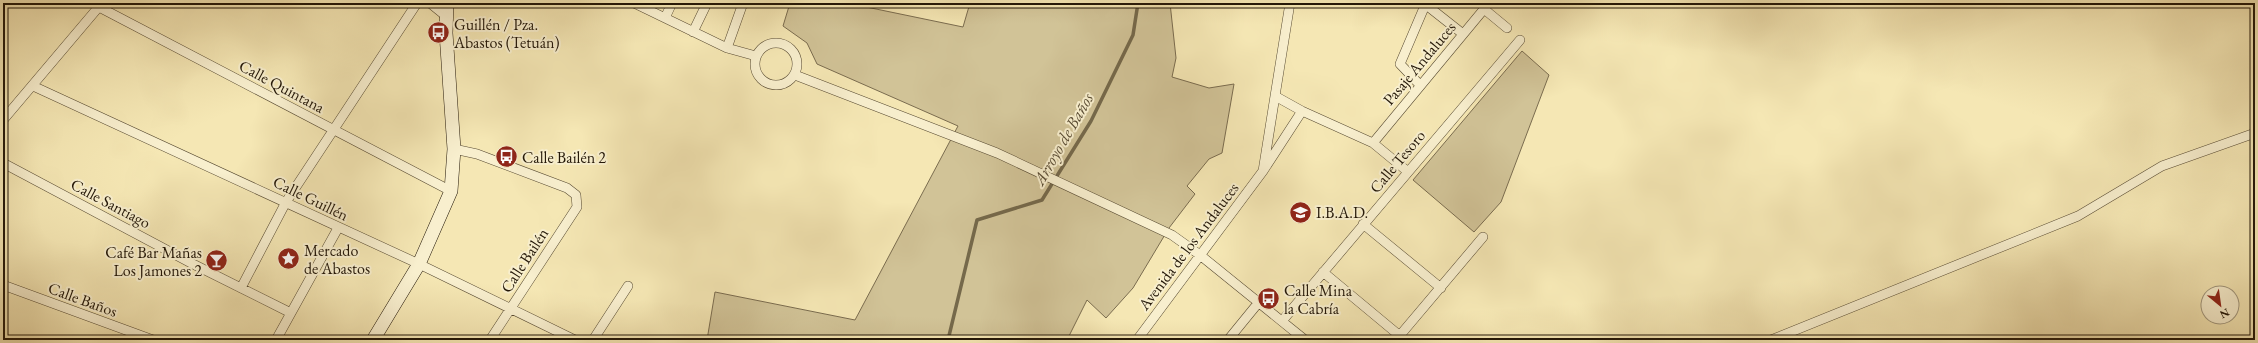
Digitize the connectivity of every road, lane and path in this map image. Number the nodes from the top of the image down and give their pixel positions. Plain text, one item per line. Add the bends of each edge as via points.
1 (417, 3) edge
2 (430, 3) edge
3 (672, 3) edge
4 (708, 3) edge
5 (743, 3) edge
6 (1290, 3) edge
7 (1426, 3) edge
8 (636, 4) edge
9 (101, 5) edge
10 (1486, 6) edge
11 (447, 9) edge
12 (664, 18) junction
13 (1507, 28) dead end
14 (693, 32) junction
15 (1463, 34) junction
16 (1520, 40) dead end
17 (727, 48) junction
18 (756, 56) junction
19 (794, 75) junction
20 (1420, 85) junction
21 (33, 86) junction
22 (1275, 96) junction
23 (1302, 111) junction
24 (3, 120) edge
25 (333, 129) junction
26 (2255, 133) edge
27 (1373, 143) junction
28 (454, 149) junction
29 (3, 163) edge
30 (1263, 171) junction
31 (1407, 171) junction
32 (451, 191) junction
33 (286, 202) junction
34 (1363, 224) junction
35 (338, 228) junction
36 (1483, 237) dead end
37 (1200, 255) junction
38 (419, 264) junction
39 (1323, 272) junction
40 (3, 285) edge
41 (628, 286) dead end
42 (241, 288) junction
43 (1441, 288) junction
44 (1259, 302) junction
45 (511, 308) junction
46 (291, 313) junction
47 (1282, 321) junction
48 (1398, 338) edge
49 (153, 340) edge
50 (276, 340) edge
51 (373, 340) edge
52 (490, 340) edge
53 (575, 340) edge
54 (592, 340) edge
55 (1136, 340) edge
56 (1228, 340) edge
57 (1304, 340) edge
58 (1771, 340) edge

1 - 25 street
2 - 11 street
3 - 12 street
4 - 14 street
5 - 17 street
6 - 22 street
7 - 15 street
7 - 20 street via 1400,64
8 - 12 street
9 - 21 street
9 - 25 street, Calle Quintana
10 - 13 street
10 - 15 street, Pasaje Andaluces
11 - 28 street
12 - 14 street
14 - 17 street
15 - 20 street, Pasaje Andaluces
16 - 31 street, Calle Tesoro
17 - 18 street
18 - 19 street via 756,72 768,84 784,84
18 - 19 street via 768,44 784,44 796,55 798,64
19 - 37 street via 997,153 1172,235
20 - 27 street, Pasaje Andaluces
21 - 24 street
21 - 33 street, Calle Guillén
22 - 23 street
22 - 30 street
23 - 27 street
23 - 30 street, Avenida de los Andaluces
25 - 32 street, Calle Quintana
25 - 33 street
26 - 58 street via 2162,166 2078,216
27 - 31 street
28 - 32 street
28 - 45 street, Calle Bailén via 484,156 566,188 576,195 577,207
29 - 42 street, Calle Santiago
30 - 37 street, Avenida de los Andaluces
31 - 34 street, Calle Tesoro
32 - 38 street
33 - 35 street, Calle Guillén
33 - 42 street
34 - 39 street, Calle Tesoro
34 - 43 street
35 - 38 street, Calle Guillén
35 - 46 street
36 - 43 street
37 - 44 street
37 - 55 street, Avenida de los Andaluces
38 - 45 street, Calle Guillén
38 - 51 street
39 - 47 street, Calle Tesoro
39 - 48 street
40 - 49 street, Calle Baños
41 - 54 street
42 - 46 street, Calle Santiago
43 - 48 street
44 - 47 street
44 - 56 street
45 - 52 street, Calle Bailén
45 - 53 street, Calle Guillén
46 - 50 street
47 - 57 street

